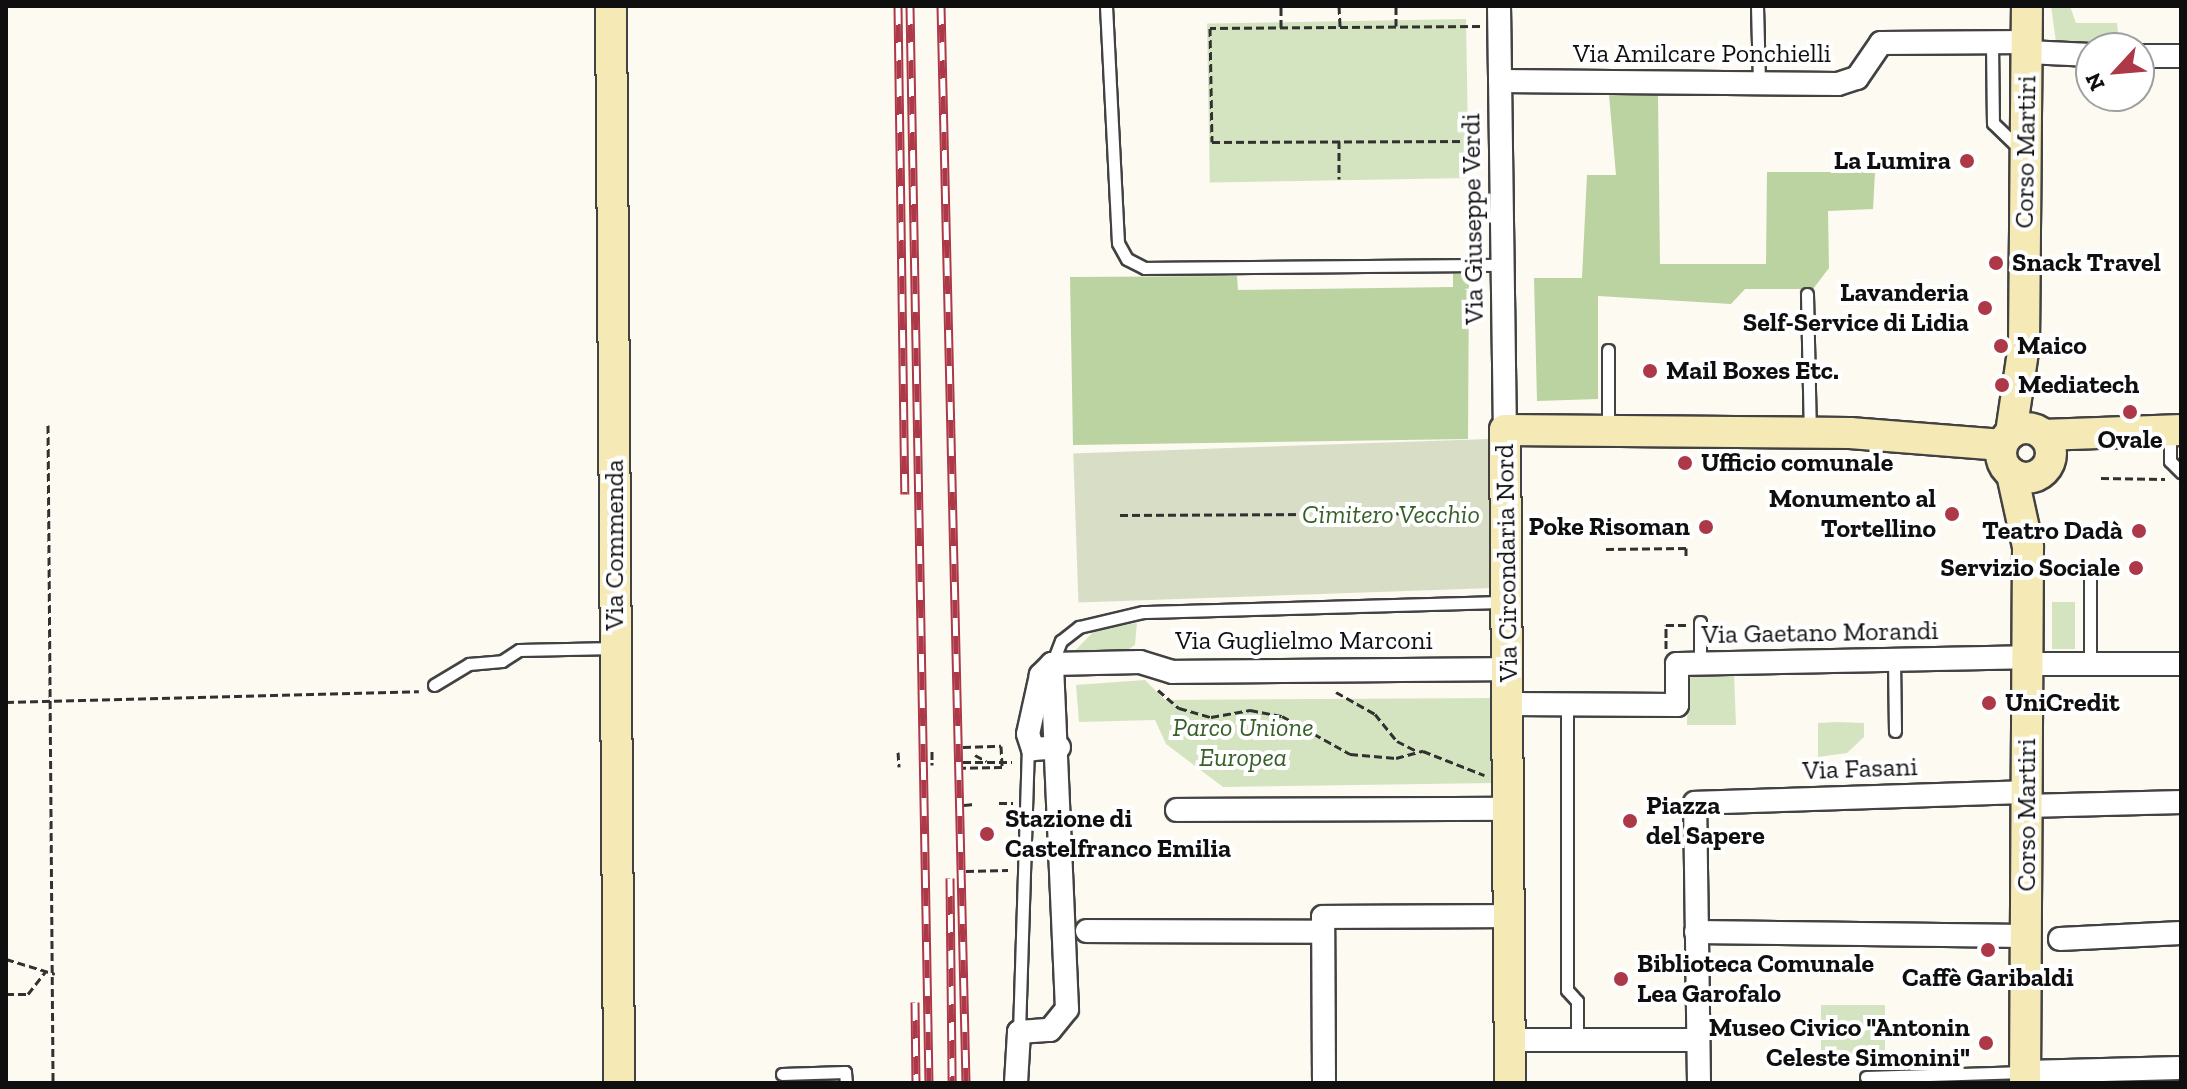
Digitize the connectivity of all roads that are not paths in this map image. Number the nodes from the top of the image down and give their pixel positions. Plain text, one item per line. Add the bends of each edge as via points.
1 (611, 6) edge
2 (1106, 6) edge
3 (1757, 6) edge
4 (2027, 6) edge
5 (1499, 16) edge
6 (1992, 43) junction
7 (2027, 47) junction
8 (2075, 53) edge
9 (2155, 56) edge
10 (2181, 56) edge
11 (1500, 81) junction
12 (1759, 84) junction
13 (2026, 155) junction
14 (1502, 265) junction
15 (1807, 294) dead end
16 (1608, 350) dead end
17 (1505, 430) junction
18 (2175, 430) edge
19 (1608, 432) junction
20 (1810, 432) junction
21 (2031, 446) junction
22 (2181, 472) edge
23 (2028, 547) junction
24 (2090, 579) dead end
25 (1508, 602) junction
26 (1700, 622) dead end
27 (616, 648) junction
28 (1894, 660) junction
29 (2027, 661) junction
30 (1700, 663) junction
31 (1052, 664) junction
32 (2090, 664) junction
33 (2181, 664) edge
34 (1509, 669) junction
35 (434, 685) road end
36 (1509, 704) junction
37 (1567, 704) junction
38 (1895, 731) dead end
39 (1028, 734) junction
40 (1059, 747) junction
41 (1510, 797) junction
42 (2027, 799) junction
43 (2181, 802) edge
44 (1177, 810) dead end
45 (1511, 916) junction
46 (1087, 931) dead end
47 (1323, 932) junction
48 (1696, 932) junction
49 (2181, 933) edge
50 (2026, 936) junction
51 (2060, 939) dead end
52 (1019, 1032) junction
53 (1510, 1040) junction
54 (1577, 1040) junction
55 (1698, 1040) junction
56 (2181, 1068) edge
57 (782, 1074) dead end
58 (1866, 1077) dead end
59 (2025, 1077) edge
60 (619, 1083) edge
61 (846, 1083) edge
62 (1016, 1083) edge
63 (1324, 1083) edge
64 (1510, 1083) edge
65 (1699, 1083) edge

1 - 27 street, Via Commenda
2 - 14 lane via 1118,243 1127,259 1145,268
3 - 12 lane
4 - 7 street, Corso Martiri
5 - 11 street, Via Giuseppe Verdi
6 - 7 street, Via Amilcare Ponchielli
6 - 12 street, Via Amilcare Ponchielli via 1881,43 1845,83
6 - 13 lane via 1993,123
7 - 8 street, Via Amilcare Ponchielli
7 - 13 street, Corso Martiri
9 - 10 street
11 - 12 street, Via Amilcare Ponchielli
11 - 14 street, Via Giuseppe Verdi
13 - 21 street, Corso Martiri via 2024,345
14 - 17 street, Via Giuseppe Verdi
15 - 20 lane
16 - 19 lane
17 - 19 street, Via Circondaria Nord
17 - 25 street, Via Circondaria Nord
18 - 21 street, Via Circondaria Nord
18 - 22 lane via 2170,461
19 - 20 street, Via Circondaria Nord
20 - 21 street, Via Circondaria Nord
21 - 23 street, Corso Martiri
21 - 23 street, Corso Martiri via 2012,474
23 - 29 street, Corso Martiri
24 - 32 lane
25 - 31 lane via 1143,612 1079,627 1061,641
25 - 34 street, Via Circondaria Nord
26 - 30 lane
27 - 35 lane via 519,650 502,661 469,664
27 - 60 street, Via Commenda
28 - 29 street, Via Gaetano Morandi
28 - 30 street, Via Gaetano Morandi
28 - 38 lane
29 - 32 street, Via Gaetano Morandi
29 - 42 street, Corso Martiri
30 - 37 street, Via Gaetano Morandi via 1677,664 1677,705
31 - 34 street, Via Guglielmo Marconi via 1140,662 1173,672
31 - 39 street via 1041,675
31 - 40 street
32 - 33 street, Via Gaetano Morandi
34 - 36 street, Via Circondaria Nord
36 - 37 street, Via Gaetano Morandi
36 - 41 street, Via Circondaria Nord
37 - 54 lane via 1567,990 1577,1001
39 - 40 street via 1033,749
39 - 52 lane
40 - 52 street via 1067,1009 1050,1030
41 - 44 street
41 - 45 street, Via Circondaria Nord
42 - 43 street, Via Fasani
42 - 48 street, Via Fasani via 1695,803
42 - 50 street, Corso Martiri
45 - 47 street via 1323,917
45 - 53 street, Via Circondaria Nord
46 - 47 street
47 - 63 street
48 - 50 street
48 - 55 street
49 - 51 street
50 - 59 street, Corso Martiri
52 - 62 street
53 - 54 street
53 - 64 street, Via Circondaria Nord
54 - 55 street
55 - 65 street
56 - 59 street
57 - 61 lane via 845,1072
58 - 59 lane

